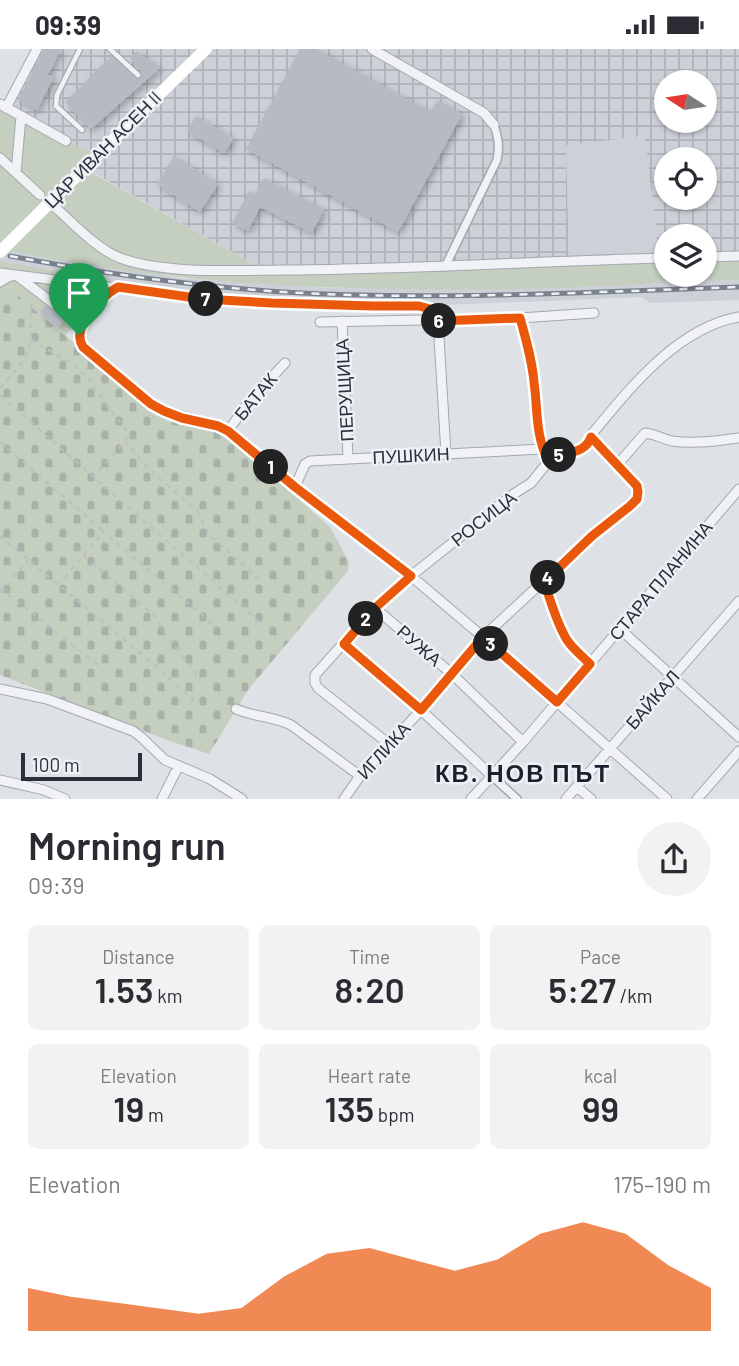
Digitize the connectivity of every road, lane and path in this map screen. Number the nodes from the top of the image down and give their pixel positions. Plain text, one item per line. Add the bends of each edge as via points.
1 (37, 49) edge
2 (80, 49) edge
3 (110, 49) edge
4 (206, 49) edge
5 (372, 49) edge
6 (138, 75) dead end
7 (2, 105) edge
8 (21, 116) junction
9 (494, 125) joint
10 (82, 130) dead end
11 (66, 141) dead end
12 (0, 158) edge
13 (16, 173) junction
14 (40, 195) dead end
15 (57, 209) dead end
16 (0, 252) edge
17 (739, 256) edge
18 (717, 257) edge
19 (654, 259) edge
20 (445, 267) junction
21 (0, 273) edge
22 (16, 275) junction
23 (0, 282) edge
24 (118, 287) junction
25 (35, 289) junction
26 (594, 313) dead end
27 (71, 317) dead end
28 (739, 317) edge
29 (520, 318) junction
30 (342, 321) junction
31 (438, 321) junction
32 (320, 322) dead end
33 (31, 338) junction
34 (285, 363) dead end
35 (0, 388) edge
36 (0, 395) edge
37 (228, 431) junction
38 (591, 437) junction
39 (739, 438) edge
40 (125, 441) junction
41 (0, 442) edge
42 (542, 449) junction
43 (446, 454) junction
44 (348, 459) junction
45 (548, 461) junction
46 (618, 464) junction
47 (94, 477) junction
48 (295, 487) junction
49 (739, 489) edge
50 (101, 529) junction
51 (0, 536) edge
52 (84, 556) junction
53 (29, 559) junction
54 (411, 576) junction
55 (261, 581) dead end
56 (544, 582) junction
57 (59, 583) junction
58 (1, 591) edge
59 (739, 601) edge
60 (375, 608) junction
61 (731, 610) junction
62 (739, 617) edge
63 (213, 624) dead end
64 (262, 625) dead end
65 (620, 629) junction
66 (483, 637) junction
67 (344, 644) junction
68 (590, 664) junction
69 (102, 668) dead end
70 (452, 674) junction
71 (673, 676) junction
72 (200, 679) dead end
73 (0, 689) edge
74 (194, 701) dead end
75 (557, 702) junction
76 (236, 709) dead end
77 (421, 710) junction
78 (739, 737) edge
79 (523, 742) junction
80 (389, 744) junction
81 (610, 749) junction
82 (739, 751) edge
83 (178, 767) junction
84 (360, 776) junction
85 (492, 776) junction
86 (0, 780) edge
87 (577, 787) junction
88 (65, 799) edge
89 (162, 799) edge
90 (242, 799) edge
91 (344, 799) edge
92 (471, 799) edge
93 (517, 799) edge
94 (566, 799) edge
95 (590, 799) edge
96 (667, 799) edge
97 (697, 799) edge

1 - 7 street
2 - 10 lane via 55,102
3 - 6 lane
4 - 16 main road, ЦАР ИВАН АСЕН II, bridge
5 - 9 street via 484,113
7 - 8 street
8 - 11 street
8 - 13 street
9 - 20 street via 497,160
12 - 13 street
13 - 14 street
15 - 20 street via 108,253 173,268
17 - 18 street
19 - 20 street
21 - 22 street
22 - 23 street
22 - 24 street
22 - 25 street
24 - 31 street via 203,299 419,306 430,309
24 - 37 street via 91,311 79,335 83,347 151,404
25 - 27 street
25 - 33 path via 29,313
26 - 29 street
28 - 38 street, РОСИЦА via 717,323 663,357 634,383
29 - 31 street
29 - 42 street via 530,354
30 - 31 street
30 - 32 street
30 - 44 street, ПЕРУЩИЦА
31 - 43 street
33 - 35 path via 23,360
33 - 40 path via 88,378 125,428
34 - 37 street, БАТАК
36 - 47 path
37 - 48 street
38 - 45 street, РОСИЦА via 584,448
38 - 46 street
39 - 46 street via 701,443 646,433
40 - 47 path
40 - 55 path via 198,512 209,535
41 - 50 path
42 - 43 street, ПУШКИН
42 - 45 street
43 - 44 street, ПУШКИН
44 - 48 street, ПУШКИН via 310,461
45 - 54 street, РОСИЦА via 531,483
46 - 56 street, ИГЛИКА via 637,486 637,499
47 - 64 path
48 - 54 street
49 - 65 street, СТАРА ПЛАНИНА
50 - 52 path
50 - 63 path
51 - 53 path
52 - 57 path
52 - 72 path via 156,617
53 - 57 path
53 - 58 path
54 - 60 street, РОСИЦА
54 - 66 street
56 - 66 street, ИГЛИКА
56 - 68 street via 567,640
57 - 74 path
58 - 69 path
59 - 61 street, БАЙКАЛ
60 - 67 street, РОСИЦА
60 - 70 street, РУЖА
61 - 62 street
61 - 71 street, БАЙКАЛ
65 - 68 street, СТАРА ПЛАНИНА
65 - 71 street
66 - 70 street, ИГЛИКА
66 - 75 street
67 - 77 street
67 - 80 street, РОСИЦА via 315,675 318,688
68 - 75 street, СТАРА ПЛАНИНА
70 - 77 street, ИГЛИКА
70 - 79 street, РУЖА
71 - 78 street
71 - 81 street, БАЙКАЛ
73 - 83 street via 47,699 125,728
75 - 79 street, СТАРА ПЛАНИНА
75 - 81 street
76 - 84 street via 282,720
77 - 80 street, ИГЛИКА
77 - 85 street
79 - 85 street, СТАРА ПЛАНИНА
80 - 84 street, ИГЛИКА
81 - 87 street, БАЙКАЛ
81 - 96 street
82 - 97 street
83 - 89 street
83 - 90 street via 211,779
84 - 91 street, ИГЛИКА
85 - 92 street, СТАРА ПЛАНИНА
85 - 93 street
86 - 88 street
87 - 94 street, БАЙКАЛ
87 - 95 street

